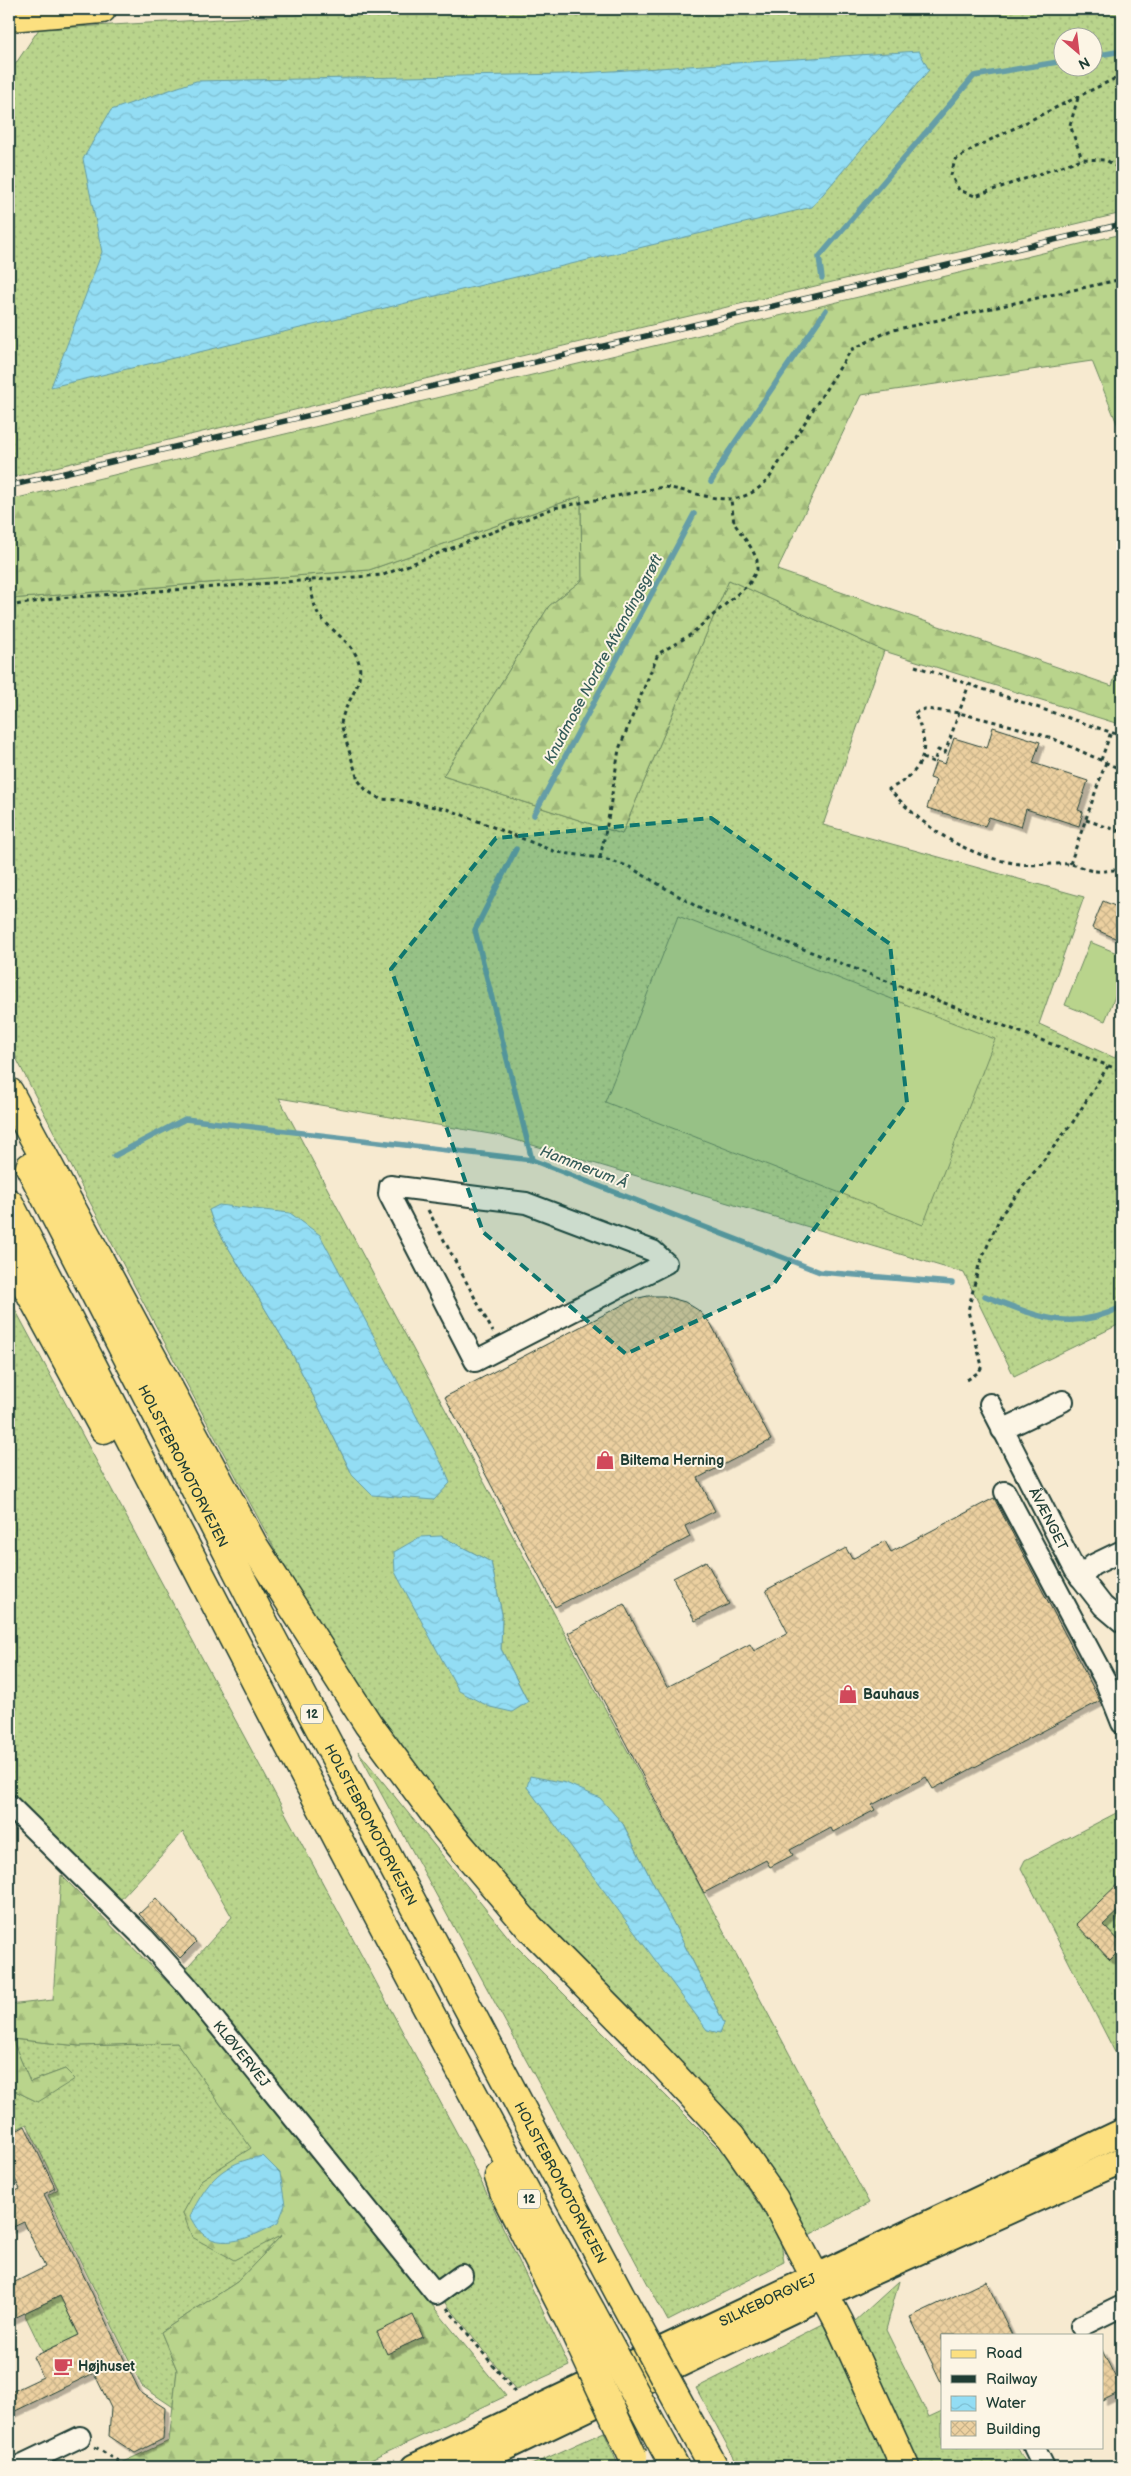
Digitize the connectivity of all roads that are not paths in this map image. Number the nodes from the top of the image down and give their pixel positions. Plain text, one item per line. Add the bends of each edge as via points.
1 (102, 9) edge
2 (9, 17) edge
3 (9, 1092) edge
4 (9, 1126) edge
5 (9, 1203) edge
6 (9, 1254) edge
7 (502, 1347) joint
8 (1063, 1401) dead end
9 (990, 1404) dead end
10 (1002, 1430) junction
11 (1005, 1492) dead end
12 (1122, 1551) edge
13 (1080, 1577) junction
14 (1122, 1622) edge
15 (239, 1650) junction
16 (1122, 1722) edge
17 (9, 1805) edge
18 (1122, 2132) edge
19 (1122, 2160) edge
20 (462, 2275) dead end
21 (820, 2286) junction
22 (1122, 2306) edge
23 (581, 2319) junction
24 (1081, 2326) dead end
25 (80, 2437) road end
26 (1034, 2448) edge
27 (669, 2457) edge
28 (634, 2462) edge
29 (17, 2467) edge
30 (414, 2467) edge
31 (464, 2467) edge
32 (714, 2467) edge
33 (905, 2467) edge
34 (1044, 2467) edge

1 - 2 highway
3 - 21 highway via 254,1546 368,1724 446,1829 530,1928 731,2137 774,2199
4 - 32 highway, HOLSTEBROMOTORVEJEN / 12, bridge via 279,1651
5 - 15 highway
6 - 15 highway via 177,1562
7 - 7 street via 666,1263 653,1251 526,1203 390,1186 389,1194 475,1361
8 - 10 street
9 - 10 street, ÅVÆNGET
10 - 13 street, ÅVÆNGET
11 - 16 street via 1105,1680
12 - 13 street via 1093,1565
13 - 14 street, ÅVÆNGET via 1103,1606
15 - 23 highway via 466,2084 505,2194
17 - 20 street, KLØVERVEJ via 144,1938 187,1986 436,2294
18 - 21 main road, SILKEBORGVEJ
19 - 21 main road, SILKEBORGVEJ
21 - 30 main road, SILKEBORGVEJ via 530,2411
21 - 31 main road, SILKEBORGVEJ
21 - 33 highway
22 - 24 street
23 - 27 highway, bridge
23 - 28 highway, bridge
25 - 29 street
26 - 34 street

